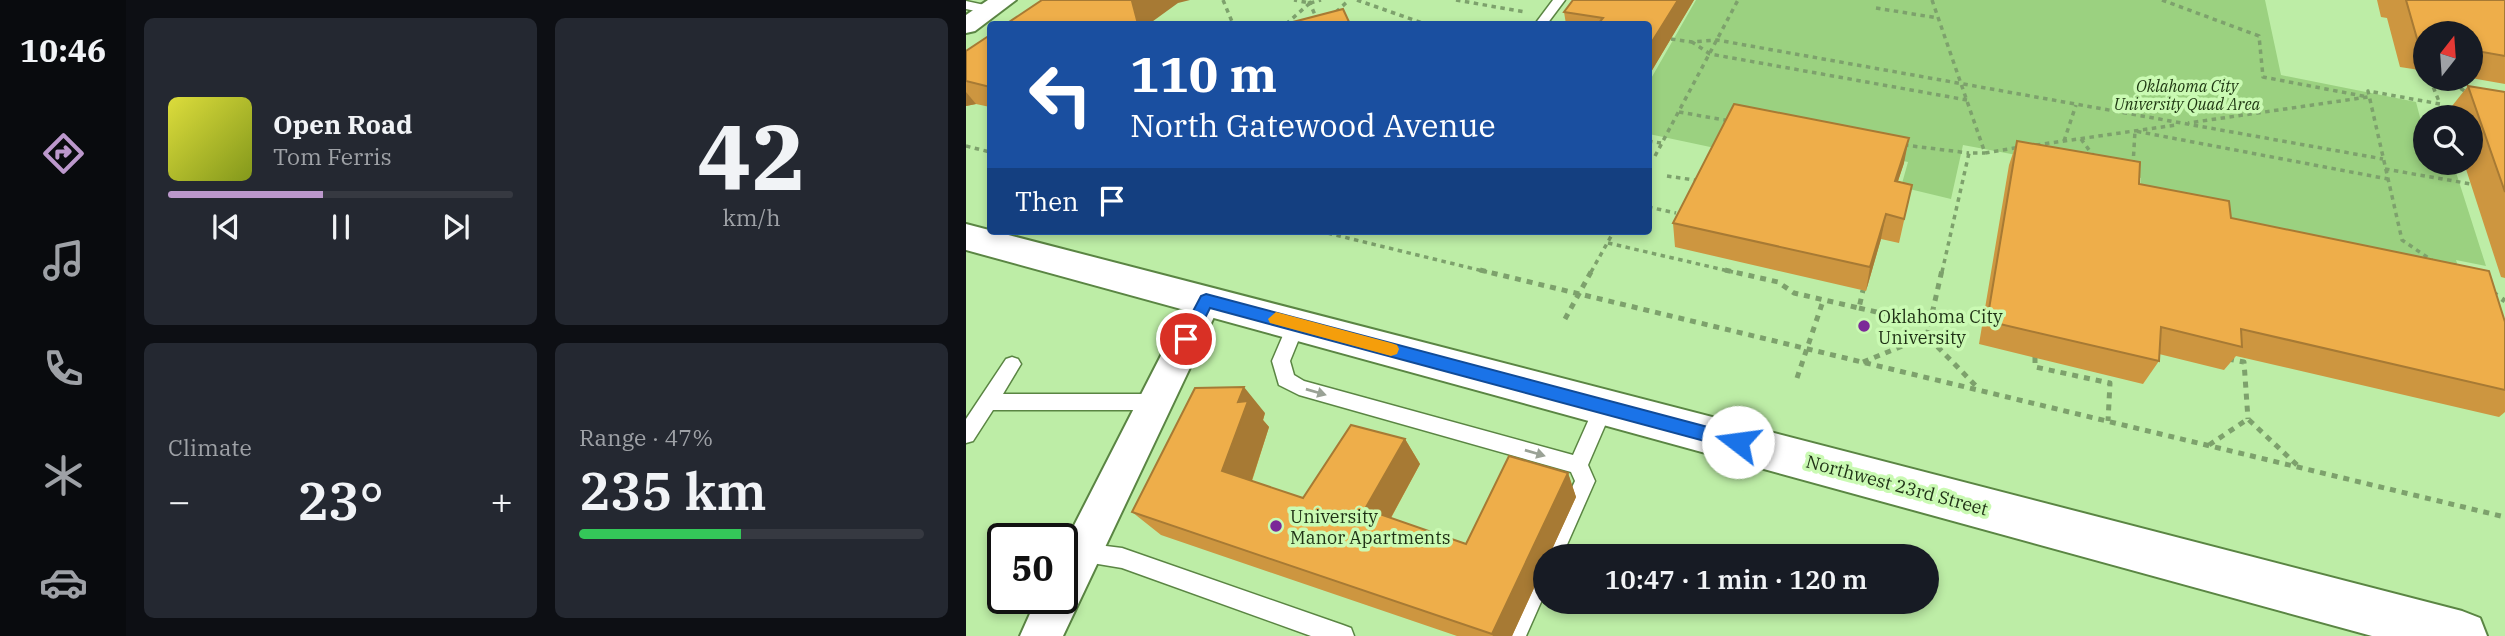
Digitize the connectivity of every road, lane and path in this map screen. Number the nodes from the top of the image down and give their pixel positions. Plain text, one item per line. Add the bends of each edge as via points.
1 (1223, 0) edge
2 (1294, 0) edge
3 (1321, 0) edge
4 (1349, 0) edge
5 (1357, 0) edge
6 (1457, 0) edge
7 (1559, 0) edge
8 (1738, 0) edge
9 (1932, 0) edge
10 (2162, 0) edge
11 (1310, 1) edge
12 (966, 5) edge
13 (997, 5) edge
14 (1876, 8) dead end
15 (1531, 13) dead end
16 (1333, 15) edge
17 (1938, 18) junction
18 (1232, 21) edge
19 (1289, 21) edge
20 (1316, 21) edge
21 (1416, 21) edge
22 (1543, 21) edge
23 (966, 26) edge
24 (1671, 39) edge
25 (1717, 40) junction
26 (1692, 42) junction
27 (1710, 54) junction
28 (1961, 84) junction
29 (2435, 91) edge
30 (2466, 91) edge
31 (2473, 94) edge
32 (2368, 97) junction
33 (1967, 100) junction
34 (2076, 104) junction
35 (1679, 112) junction
36 (1734, 122) edge
37 (2182, 124) junction
38 (2135, 131) junction
39 (2081, 139) junction
40 (2064, 141) junction
41 (1652, 142) edge
42 (1661, 143) junction
43 (1895, 145) edge
44 (966, 146) edge
45 (987, 151) edge
46 (1969, 153) junction
47 (1985, 153) junction
48 (1655, 156) dead end
49 (2383, 159) junction
50 (2098, 161) edge
51 (2385, 169) junction
52 (1667, 176) dead end
53 (2133, 177) edge
54 (2388, 179) junction
55 (1707, 183) edge
56 (2471, 184) dead end
57 (1652, 208) edge
58 (1676, 213) edge
59 (1336, 235) edge
60 (1613, 235) edge
61 (966, 237) edge
62 (1608, 243) junction
63 (2436, 263) edge
64 (2484, 287) edge
65 (1863, 290) edge
66 (1579, 294) junction
67 (1206, 300) junction
68 (1823, 301) junction
69 (2505, 301) edge
70 (1859, 308) junction
71 (1566, 319) dead end
72 (1296, 324) junction
73 (1930, 324) junction
74 (1927, 336) junction
75 (1807, 349) junction
76 (2035, 357) edge
77 (2224, 358) edge
78 (1862, 362) junction
79 (1012, 363) dead end
80 (1797, 377) dead end
81 (1980, 390) junction
82 (987, 402) junction
83 (1156, 402) junction
84 (1604, 407) junction
85 (2248, 419) junction
86 (2108, 421) junction
87 (966, 436) edge
88 (2208, 445) junction
89 (1578, 465) junction
90 (2299, 468) junction
91 (2505, 517) edge
92 (1556, 544) edge
93 (1082, 553) junction
94 (1078, 561) edge
95 (1533, 596) edge
96 (1052, 614) edge
97 (1041, 636) edge
98 (1343, 636) edge
99 (1515, 636) edge
100 (2462, 636) edge

1 - 18 path
2 - 11 path
3 - 11 path
4 - 16 path
5 - 21 path
6 - 15 path
7 - 22 lane
8 - 25 path
9 - 17 path
10 - 32 path via 2259,36 2263,77
11 - 19 path
11 - 20 path
12 - 13 lane
13 - 23 street
14 - 17 path
17 - 28 path
24 - 26 path
25 - 26 path
25 - 27 path
25 - 28 path
26 - 27 path
27 - 33 path
27 - 35 path
28 - 33 path
28 - 34 path
29 - 32 path via 2440,104 2368,91
30 - 31 path
32 - 37 path
32 - 49 path
33 - 47 path
34 - 37 path
34 - 40 path
35 - 36 path
35 - 42 path
37 - 38 path
37 - 49 path
38 - 39 path
38 - 53 path
38 - 54 path
39 - 40 path
39 - 50 path
40 - 47 path
41 - 42 path
42 - 48 path
43 - 46 path
44 - 45 path
46 - 47 path
46 - 73 path
49 - 51 path
51 - 54 path
51 - 56 path
52 - 55 path
54 - 63 path via 2402,240
57 - 58 path
59 - 66 path
60 - 62 path
61 - 67 main road, Northwest 23rd Street
62 - 66 path
62 - 68 path via 1778,282 1794,293
64 - 69 path
65 - 70 path
66 - 71 path
66 - 75 path
67 - 72 main road, Northwest 23rd Street
67 - 83 street
68 - 70 path
68 - 75 path
70 - 73 path
72 - 84 main road, Northwest 23rd Street
72 -> 89 lane via 1281,362 1286,380
73 - 74 path
74 - 78 path
74 - 81 path
75 - 78 path
75 - 80 path
76 - 86 path via 2035,367 2110,383
77 - 85 path via 2244,362
78 - 81 path
79 - 82 lane
81 - 86 path
82 - 83 lane
82 - 87 lane
83 - 93 street
84 - 89 lane
84 - 100 main road, Northwest 23rd Street
85 - 88 path
85 - 90 path
86 - 88 path
88 - 90 path
89 - 92 lane via 1585,481
90 - 91 path
93 - 94 street
93 - 98 lane via 1122,558
95 - 99 lane
96 - 97 street

